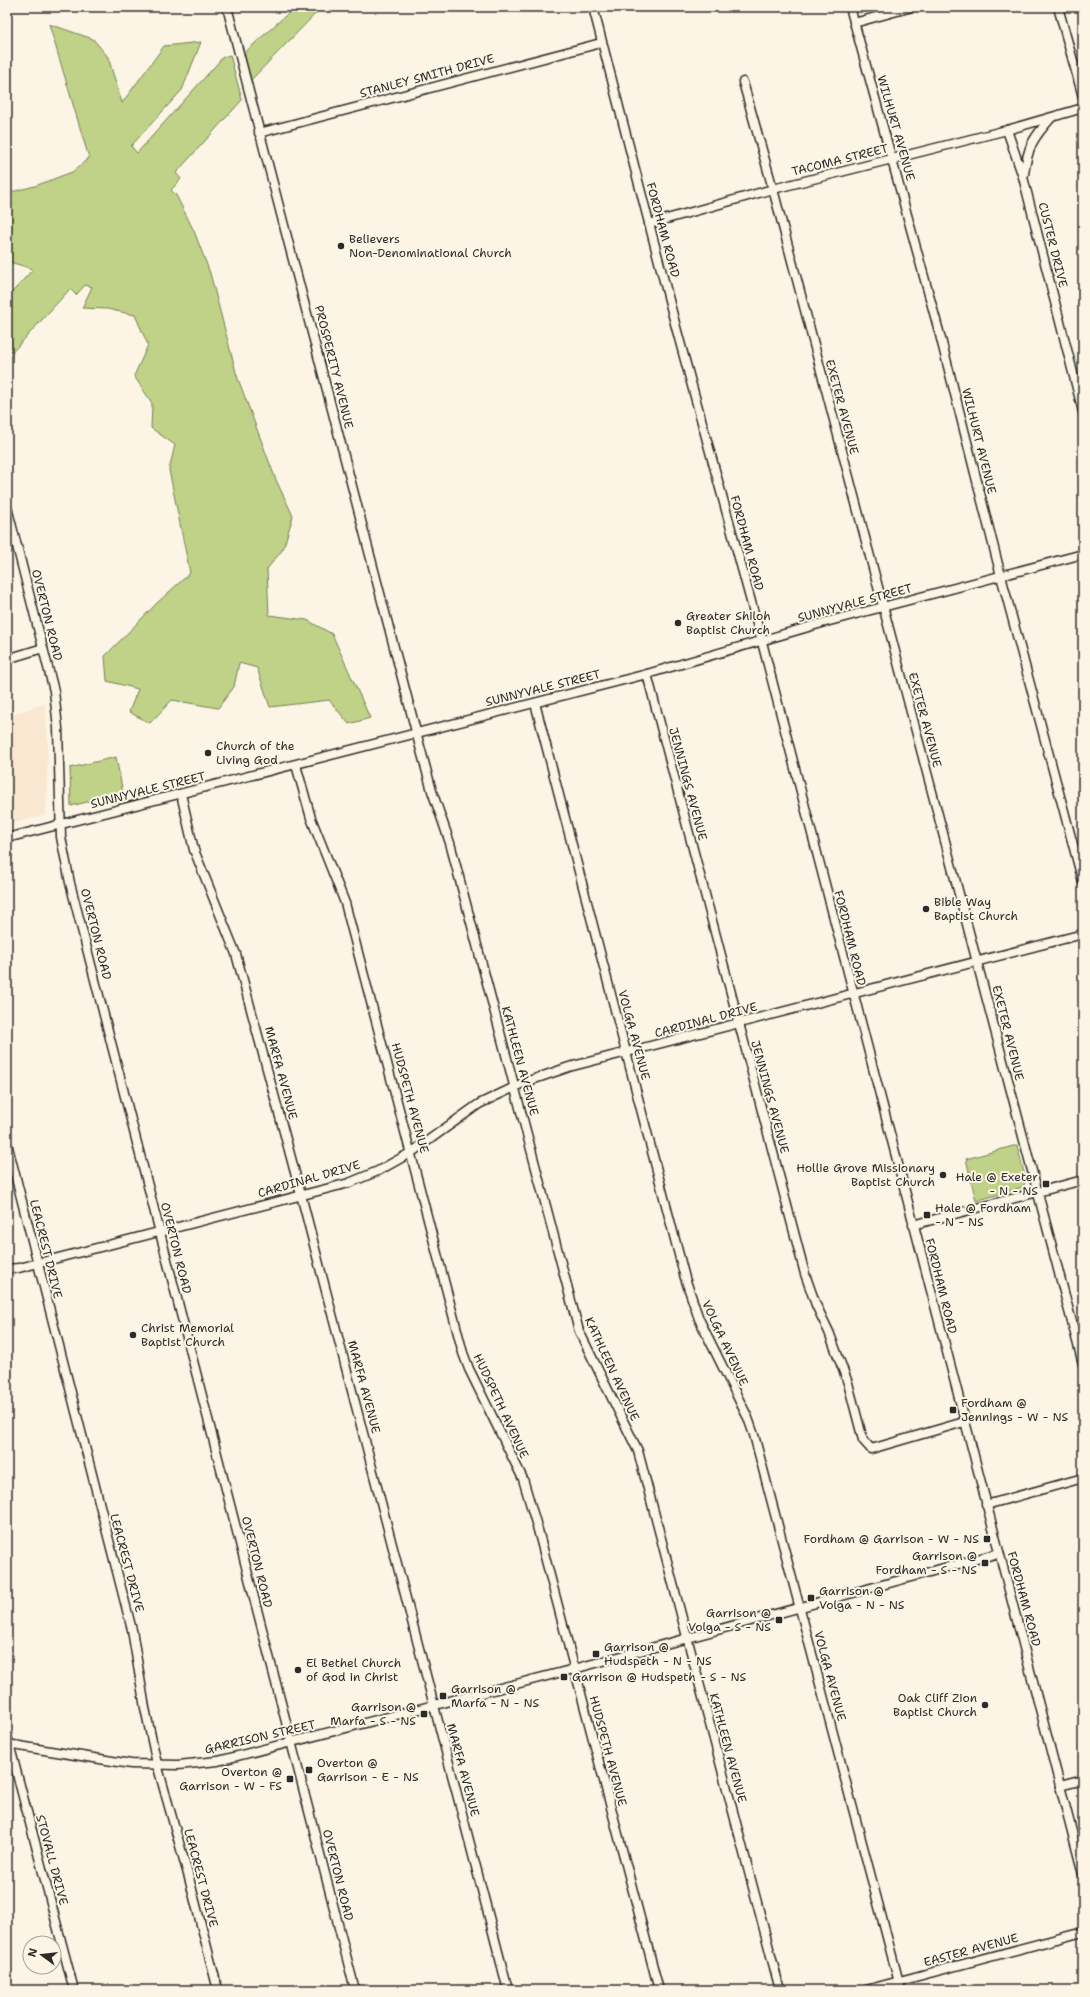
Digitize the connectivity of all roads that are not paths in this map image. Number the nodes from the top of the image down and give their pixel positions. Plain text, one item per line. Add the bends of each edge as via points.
1 (227, 7) edge
2 (593, 7) edge
3 (850, 7) edge
4 (912, 7) edge
5 (1058, 7) edge
6 (854, 23) junction
7 (601, 43) junction
8 (743, 82) dead end
9 (1083, 97) edge
10 (1083, 108) edge
11 (1052, 117) junction
12 (1007, 130) junction
13 (259, 133) junction
14 (893, 158) junction
15 (1023, 177) junction
16 (773, 189) junction
17 (649, 224) junction
18 (1083, 412) edge
19 (7, 506) edge
20 (1083, 554) edge
21 (1001, 576) junction
22 (882, 608) junction
23 (762, 642) junction
24 (43, 648) junction
25 (7, 660) edge
26 (647, 674) junction
27 (535, 703) junction
28 (417, 733) junction
29 (296, 765) junction
30 (181, 794) junction
31 (60, 824) junction
32 (7, 838) edge
33 (1083, 882) edge
34 (1083, 934) edge
35 (977, 961) junction
36 (852, 994) junction
37 (738, 1023) junction
38 (626, 1053) junction
39 (514, 1087) junction
40 (7, 1143) edge
41 (412, 1152) junction
42 (1083, 1180) edge
43 (1037, 1193) junction
44 (301, 1195) junction
45 (913, 1225) junction
46 (160, 1232) junction
47 (37, 1263) junction
48 (7, 1269) edge
49 (1083, 1364) edge
50 (964, 1422) junction
51 (1083, 1478) edge
52 (986, 1505) junction
53 (999, 1553) junction
54 (800, 1608) junction
55 (687, 1638) junction
56 (574, 1669) junction
57 (434, 1706) junction
58 (8, 1741) edge
59 (291, 1743) junction
60 (157, 1764) junction
61 (1083, 1780) edge
62 (1060, 1786) junction
63 (1083, 1874) edge
64 (1083, 1932) edge
65 (900, 1986) edge
66 (74, 1990) edge
67 (218, 1990) edge
68 (355, 1990) edge
69 (508, 1990) edge
70 (659, 1990) edge
71 (780, 1990) edge
72 (866, 1990) edge

1 - 13 street, PROSPERITY AVENUE
2 - 7 street, FORDHAM ROAD
3 - 6 street, WILHURT AVENUE
4 - 6 street
5 - 9 street
6 - 14 street, WILHURT AVENUE
7 - 13 street, STANLEY SMITH DRIVE
7 - 17 street, FORDHAM ROAD
8 - 16 street, EXETER AVENUE
10 - 11 street, TACOMA STREET
11 - 12 street, TACOMA STREET
11 - 15 street, CUSTER DRIVE via 1035,135 1026,155
12 - 14 street, TACOMA STREET
12 - 15 street, CUSTER DRIVE
13 - 28 street, PROSPERITY AVENUE
14 - 16 street, TACOMA STREET
14 - 21 street, WILHURT AVENUE
15 - 18 street, CUSTER DRIVE
16 - 17 street, TACOMA STREET
16 - 22 street, EXETER AVENUE
17 - 23 street, FORDHAM ROAD
19 - 24 street, OVERTON ROAD
20 - 21 street, SUNNYVALE STREET
21 - 22 street, SUNNYVALE STREET
21 - 33 street, WILHURT AVENUE
22 - 23 street, SUNNYVALE STREET
22 - 35 street, EXETER AVENUE
23 - 26 street, SUNNYVALE STREET
23 - 36 street, FORDHAM ROAD
24 - 25 street
24 - 31 street, OVERTON ROAD via 54,690 57,714
26 - 27 street, SUNNYVALE STREET
26 - 37 street, JENNINGS AVENUE
27 - 28 street, SUNNYVALE STREET
27 - 38 street, VOLGA AVENUE
28 - 29 street, SUNNYVALE STREET
28 - 39 street, KATHLEEN AVENUE via 432,791 450,843
29 - 30 street, SUNNYVALE STREET
29 - 41 street, HUDSPETH AVENUE via 311,818 345,903
30 - 31 street, SUNNYVALE STREET
30 - 44 street, MARFA AVENUE via 194,850 236,954
31 - 32 street, SUNNYVALE STREET
31 - 46 street, OVERTON ROAD via 66,865
34 - 35 street, CARDINAL DRIVE
35 - 36 street, CARDINAL DRIVE
35 - 43 street, EXETER AVENUE
36 - 37 street, CARDINAL DRIVE
36 - 45 street, FORDHAM ROAD
37 - 38 street, CARDINAL DRIVE
37 - 50 street, JENNINGS AVENUE via 805,1274 848,1383 863,1440 871,1449
38 - 39 street, CARDINAL DRIVE via 569,1067
38 - 54 street, VOLGA AVENUE via 691,1299 754,1435
39 - 41 street, CARDINAL DRIVE via 462,1114
39 - 55 street, KATHLEEN AVENUE via 579,1331 638,1451
40 - 47 street, LEACREST DRIVE
41 - 44 street, CARDINAL DRIVE via 358,1179
41 - 56 street, HUDSPETH AVENUE via 463,1353 522,1479
42 - 43 street
43 - 45 street
43 - 49 street, EXETER AVENUE
44 - 46 street, CARDINAL DRIVE
44 - 57 street, MARFA AVENUE
45 - 50 street, FORDHAM ROAD
46 - 47 street, CARDINAL DRIVE
46 - 59 street, OVERTON ROAD
47 - 48 street, CARDINAL DRIVE
47 - 60 street, LEACREST DRIVE via 132,1630
50 - 52 street, FORDHAM ROAD
51 - 52 street
52 - 53 street, FORDHAM ROAD
53 - 54 street, GARRISON STREET
53 - 62 street, FORDHAM ROAD
54 - 55 street, GARRISON STREET
54 - 65 street, VOLGA AVENUE
55 - 56 street, GARRISON STREET
55 - 71 street, KATHLEEN AVENUE
56 - 57 street, GARRISON STREET
56 - 70 street, HUDSPETH AVENUE
57 - 59 street, GARRISON STREET
57 - 69 street, MARFA AVENUE
58 - 60 street, GARRISON STREET via 124,1763
58 - 66 street, STOVALL DRIVE
59 - 60 street, GARRISON STREET via 218,1761 178,1765
59 - 68 street, OVERTON ROAD
60 - 67 street, LEACREST DRIVE
61 - 62 street
62 - 63 street, FORDHAM ROAD
64 - 65 street, EASTER AVENUE
65 - 72 street, EASTER AVENUE

